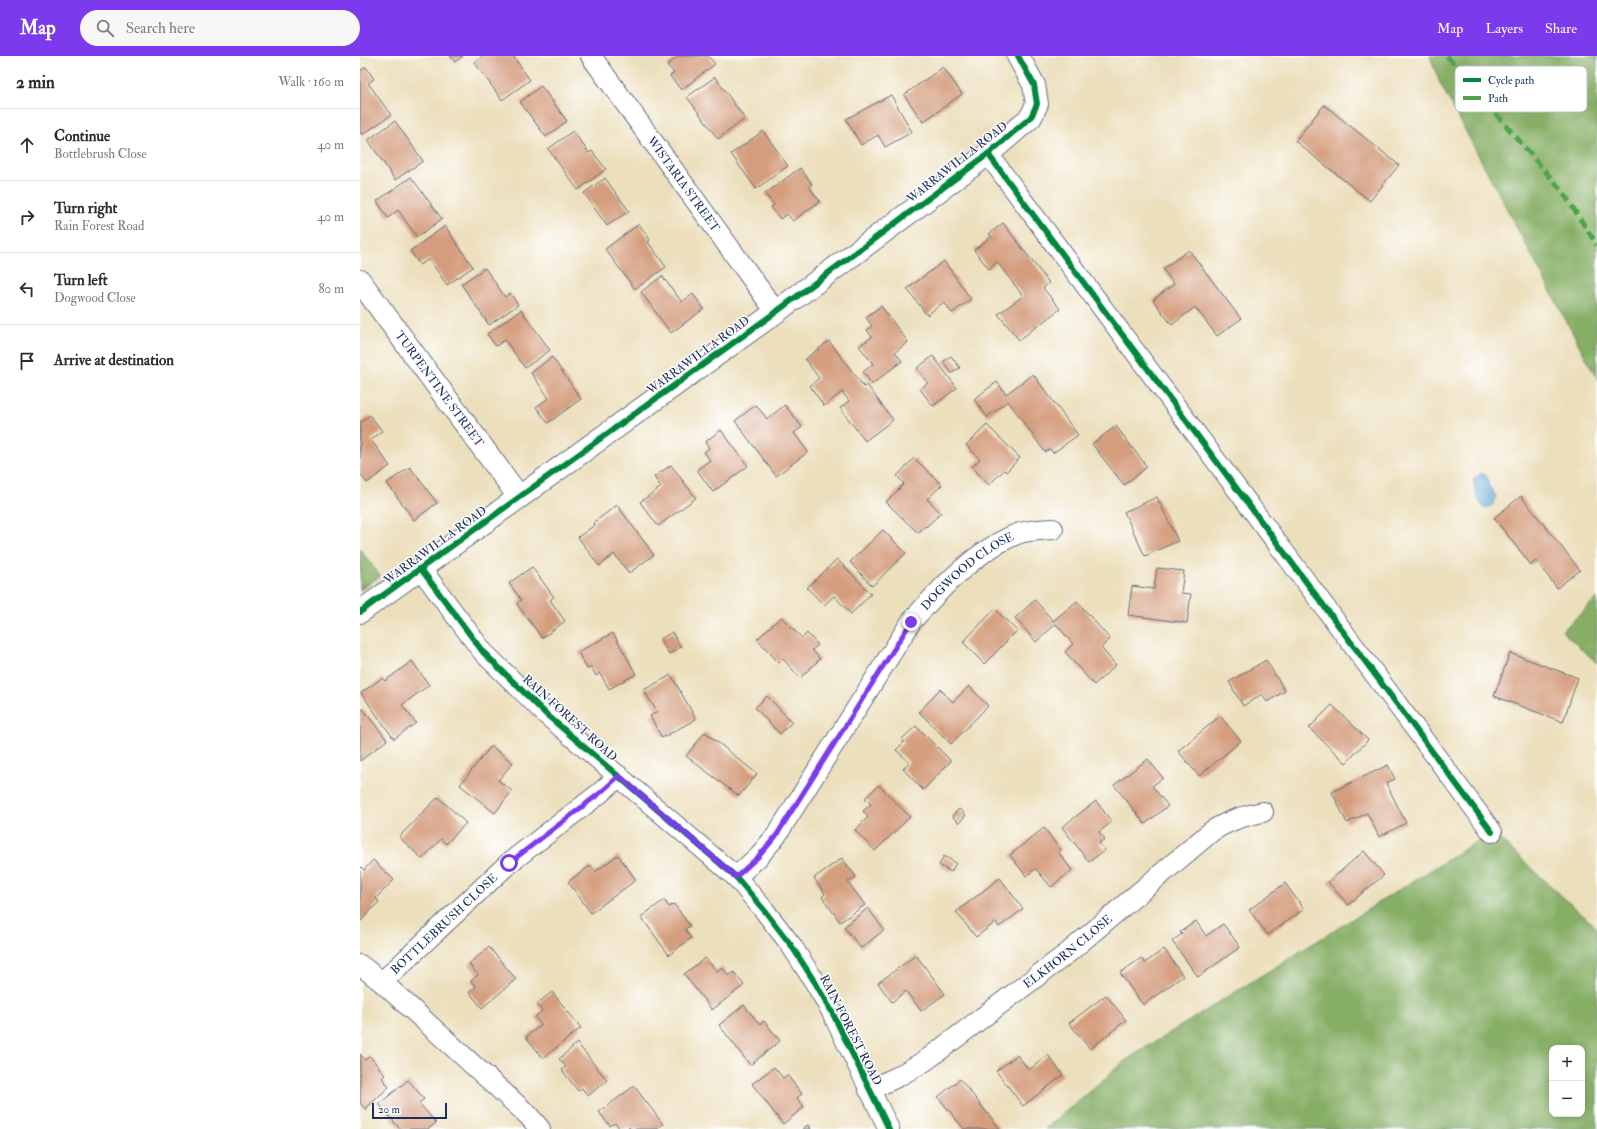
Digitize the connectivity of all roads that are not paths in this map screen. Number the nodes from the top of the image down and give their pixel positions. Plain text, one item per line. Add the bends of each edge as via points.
1 (591, 56) edge
2 (1018, 56) edge
3 (988, 154) junction
4 (360, 281) edge
5 (776, 312) junction
6 (519, 497) junction
7 (1053, 529) dead end
8 (421, 568) junction
9 (360, 612) edge
10 (619, 776) junction
11 (1263, 812) dead end
12 (1492, 832) dead end
13 (736, 877) junction
14 (360, 965) edge
15 (382, 982) junction
16 (869, 1090) junction
17 (540, 1129) edge
18 (889, 1129) edge

1 - 5 street, WISTARIA STREET
2 - 3 street, WARRAWILLA ROAD via 1034,85 1037,104 1031,117
3 - 5 street, WARRAWILLA ROAD
3 - 12 street
4 - 6 street, TURPENTINE STREET
5 - 6 street, WARRAWILLA ROAD
6 - 8 street, WARRAWILLA ROAD
7 - 13 street, DOGWOOD CLOSE via 1018,534 994,546 939,590 911,622 776,836
8 - 9 street, WARRAWILLA ROAD
8 - 10 street, RAIN FOREST ROAD via 483,652 547,715
10 - 13 street, RAIN FOREST ROAD
10 - 15 street, BOTTLEBRUSH CLOSE via 509,863
11 - 16 street, ELKHORN CLOSE via 1239,817 1212,832 1069,952 925,1061
13 - 16 street, RAIN FOREST ROAD via 791,944 816,984
14 - 15 street, BOTTLEBRUSH CLOSE
15 - 17 street, BOTTLEBRUSH CLOSE via 528,1114
16 - 18 street, RAIN FOREST ROAD

